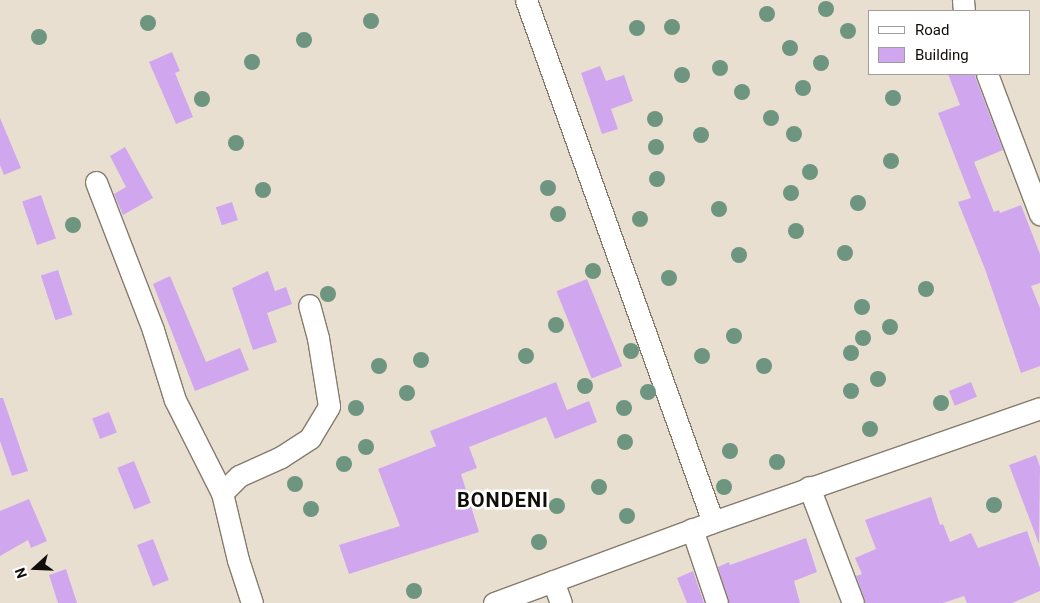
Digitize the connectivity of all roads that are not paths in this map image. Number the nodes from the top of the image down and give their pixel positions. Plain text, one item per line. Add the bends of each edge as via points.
1 (526, 0) edge
2 (986, 75) edge
3 (96, 182) dead end
4 (1040, 214) edge
5 (309, 305) dead end
6 (1040, 408) edge
7 (809, 487) junction
8 (222, 493) junction
9 (713, 522) junction
10 (692, 530) junction
11 (553, 581) junction
12 (252, 603) edge
13 (494, 603) edge
14 (561, 603) edge
15 (717, 603) edge
16 (853, 603) edge

1 - 9 street
2 - 4 street
3 - 8 street via 154,330 174,400
5 - 8 street via 330,406 310,438 281,458 239,476
6 - 7 street
7 - 9 street
7 - 16 street
8 - 12 street
9 - 10 street
10 - 11 street
10 - 15 street
11 - 13 street
11 - 14 street

